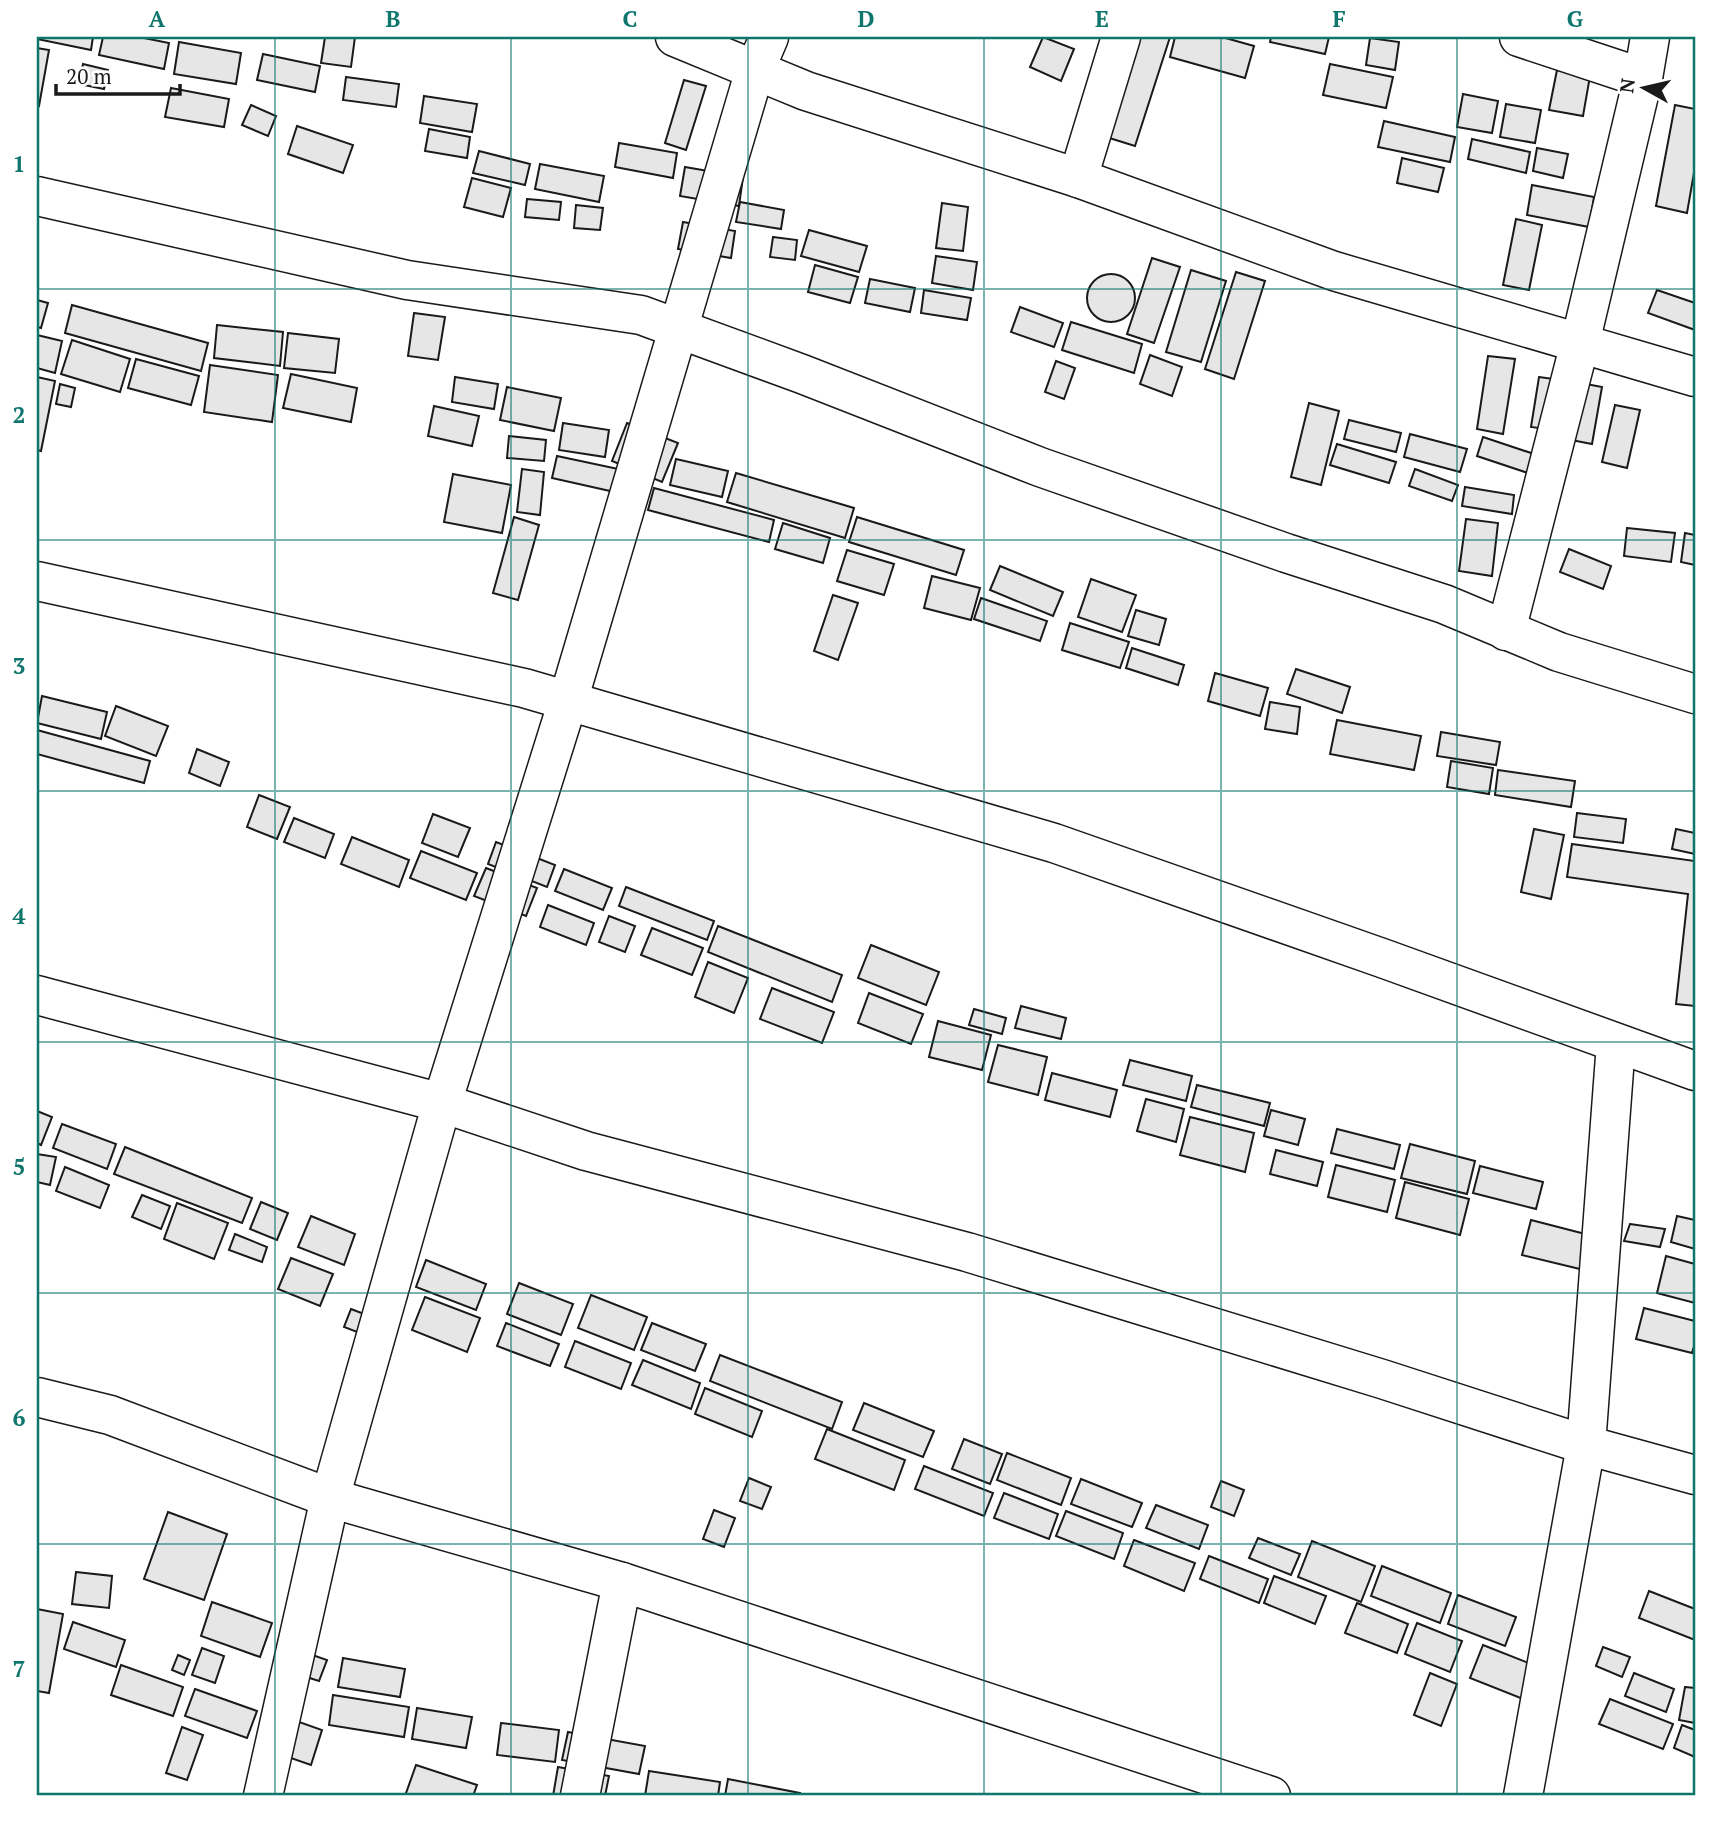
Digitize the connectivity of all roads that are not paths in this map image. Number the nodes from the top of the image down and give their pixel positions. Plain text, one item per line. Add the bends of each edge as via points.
1 (676, 37) edge
2 (1121, 37) edge
3 (1519, 37) edge
4 (1650, 37) edge
5 (762, 53) edge
6 (1643, 78) junction
7 (1078, 178) junction
8 (37, 196) edge
9 (680, 329) junction
10 (1580, 343) junction
11 (1695, 377) edge
12 (37, 581) edge
13 (1506, 631) junction
14 (1695, 694) edge
15 (568, 701) junction
16 (37, 995) edge
17 (1616, 1043) junction
18 (1695, 1071) edge
19 (442, 1103) junction
20 (37, 1397) edge
21 (1586, 1445) junction
22 (1695, 1475) edge
23 (330, 1498) junction
24 (622, 1582) junction
25 (263, 1796) edge
26 (580, 1796) edge
27 (1271, 1796) edge
28 (1523, 1796) edge

1 - 5 street
2 - 7 street
3 - 6 street
4 - 6 street
5 - 7 street via 806,91
5 - 9 street
6 - 10 street
7 - 10 street via 1334,271
8 - 9 street via 407,280 641,315
9 - 13 street via 1040,467 1444,604
9 - 15 street
10 - 11 street
10 - 13 street
12 - 15 street
13 - 14 street
15 - 17 street via 1054,844
15 - 19 street
16 - 19 street
17 - 18 street
17 - 21 street
19 - 21 street via 586,1152 980,1256
19 - 23 street
20 - 23 street via 110,1415
21 - 22 street
21 - 28 street
23 - 24 street
23 - 25 street
24 - 26 street
24 - 27 street

